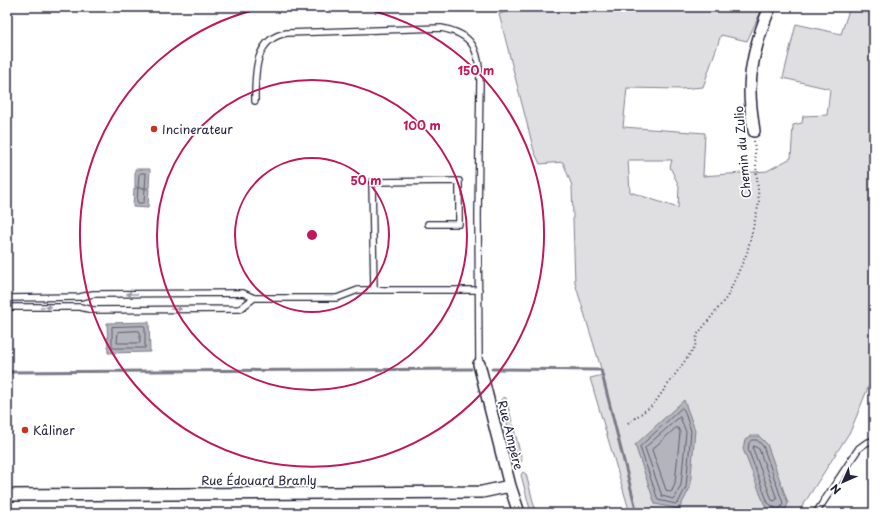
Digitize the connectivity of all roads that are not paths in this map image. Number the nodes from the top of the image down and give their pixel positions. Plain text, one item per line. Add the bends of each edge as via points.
1 (770, 7) edge
2 (255, 100) dead end
3 (754, 131) road end
4 (428, 224) dead end
5 (374, 290) junction
6 (479, 290) junction
7 (7, 298) edge
8 (254, 298) junction
9 (7, 307) edge
10 (479, 364) joint
11 (874, 440) edge
12 (510, 486) junction
13 (7, 494) edge
14 (519, 513) edge
15 (816, 513) edge

1 - 3 street, Chemin du Zulio via 763,24 752,71 750,91
2 - 6 lane via 257,62 265,45 278,34 441,28 451,30 467,39 477,54 479,65
4 - 5 lane via 459,224 459,181 372,182
5 - 6 lane
5 - 8 lane via 358,290 337,298
6 - 10 lane
8 -> 7 lane via 243,293 93,294 80,298
9 -> 8 lane via 80,307 93,310 240,309
10 - 12 street, Rue Ampère
11 - 15 lane via 859,448
12 - 13 street, Rue Édouard Branly via 482,492
12 - 14 street, Rue Ampère

